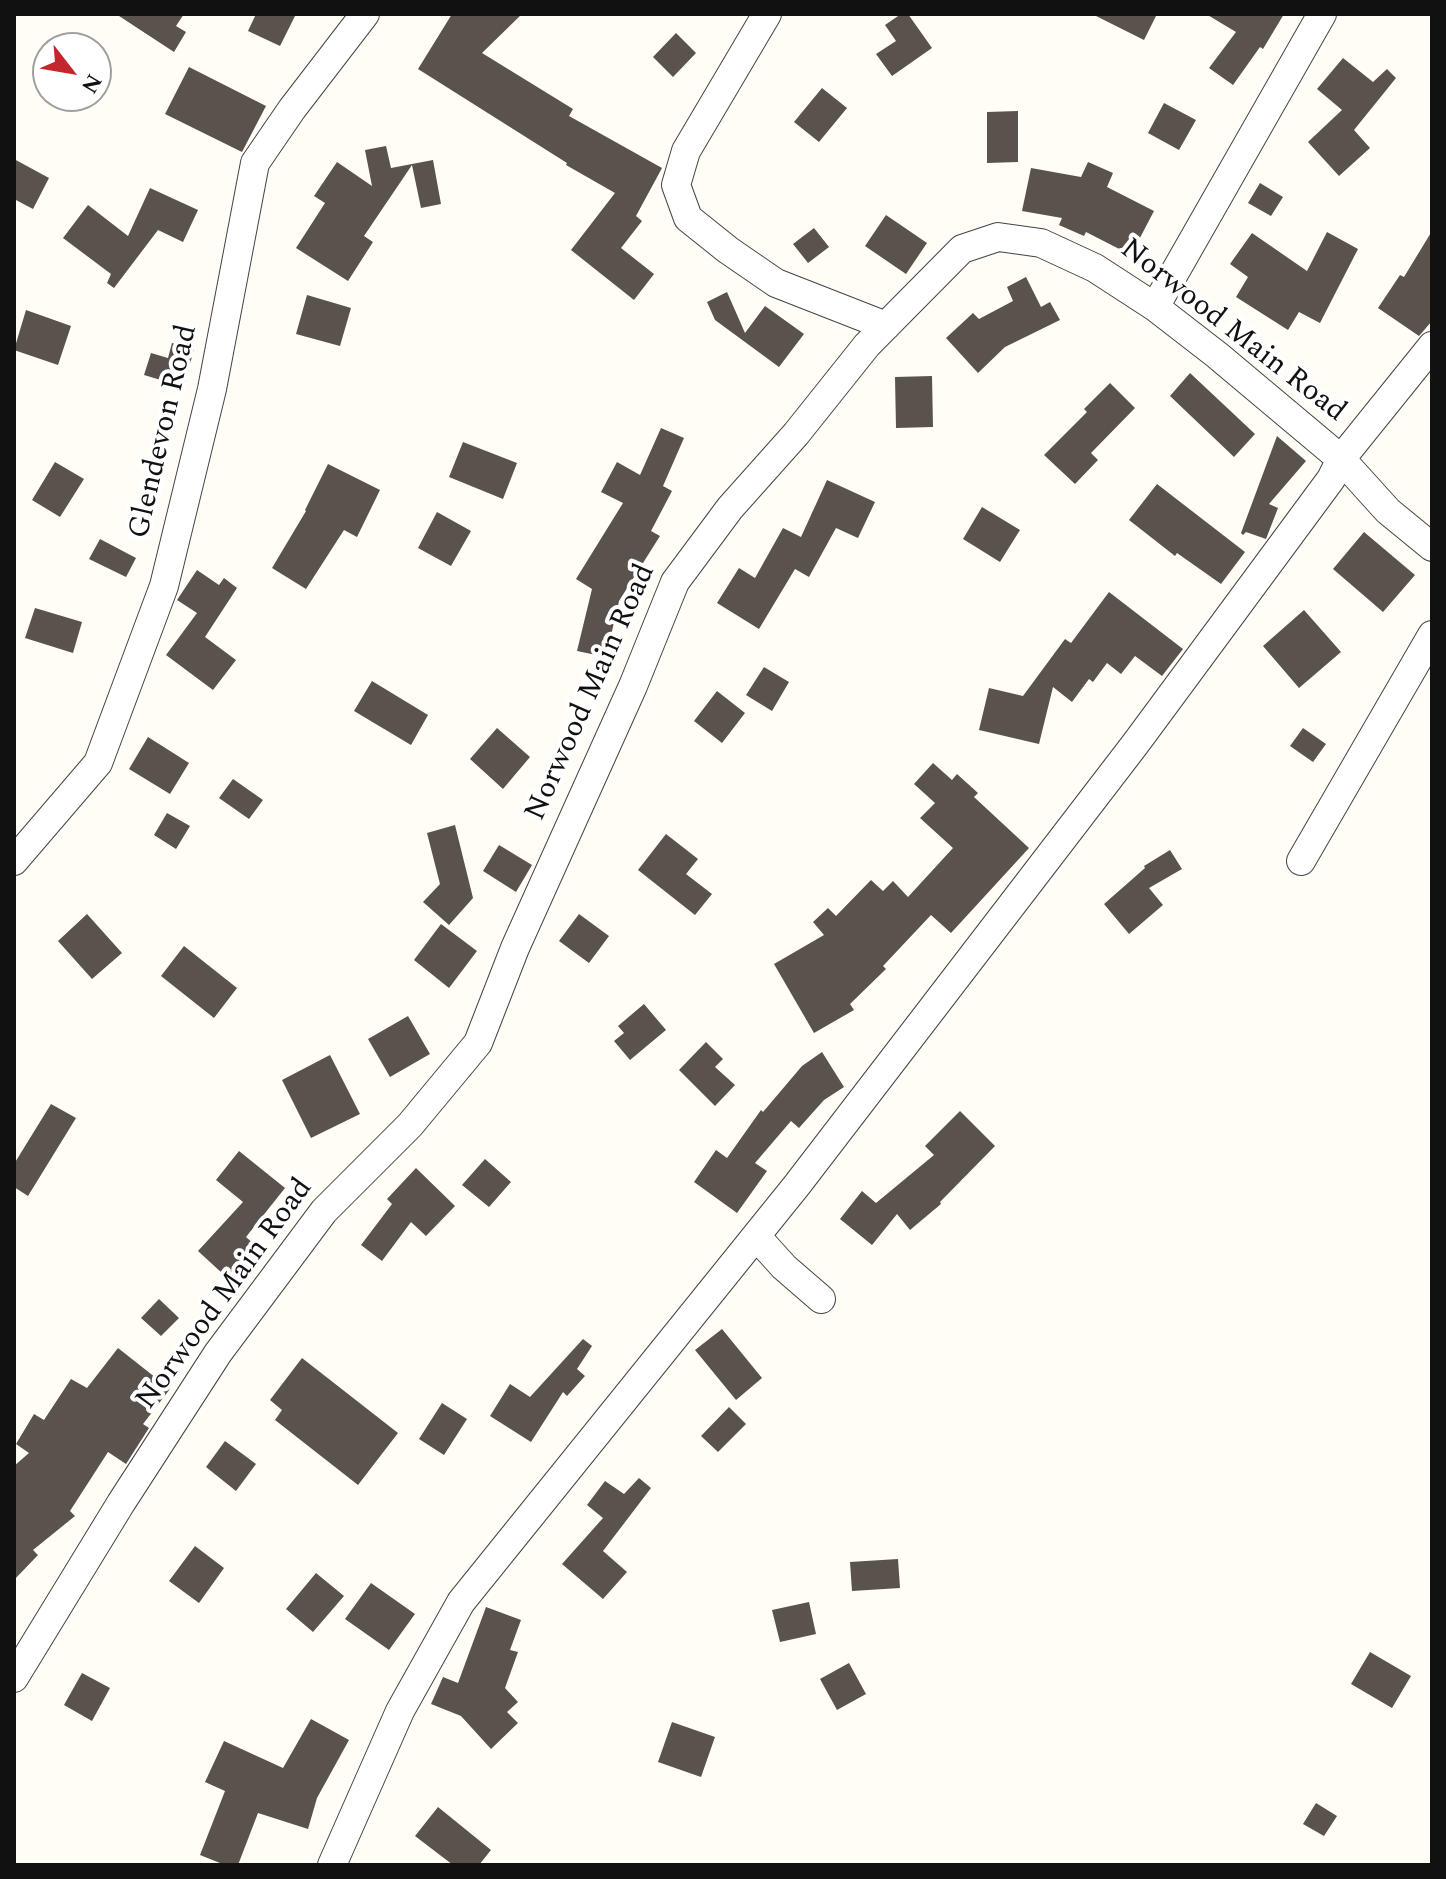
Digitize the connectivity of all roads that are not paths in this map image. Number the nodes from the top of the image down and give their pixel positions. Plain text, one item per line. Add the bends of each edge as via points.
1 (365, 14) edge
2 (767, 14) edge
3 (1322, 14) edge
4 (1155, 307) junction
5 (886, 326) junction
6 (1432, 346) edge
7 (1341, 459) junction
8 (1432, 547) edge
9 (1432, 635) edge
10 (14, 861) edge
11 (1301, 861) dead end
12 (756, 1236) junction
13 (821, 1299) dead end
14 (14, 1678) edge
15 (332, 1865) edge

1 - 10 street, Glendevon Road via 255,163 212,389 164,586 98,763
2 - 5 street via 686,151 676,185 688,218 776,283
3 - 4 street
4 - 5 street, Norwood Main Road via 1095,268 1041,243 998,237 962,249
4 - 7 street, Norwood Main Road
5 - 14 street, Norwood Main Road via 730,508 675,582 478,1043 410,1125 324,1211 218,1353
6 - 7 street
7 - 8 street, Norwood Main Road via 1388,511
7 - 12 street via 1136,743
9 - 11 street
12 - 13 street
12 - 15 street via 461,1602 400,1711

